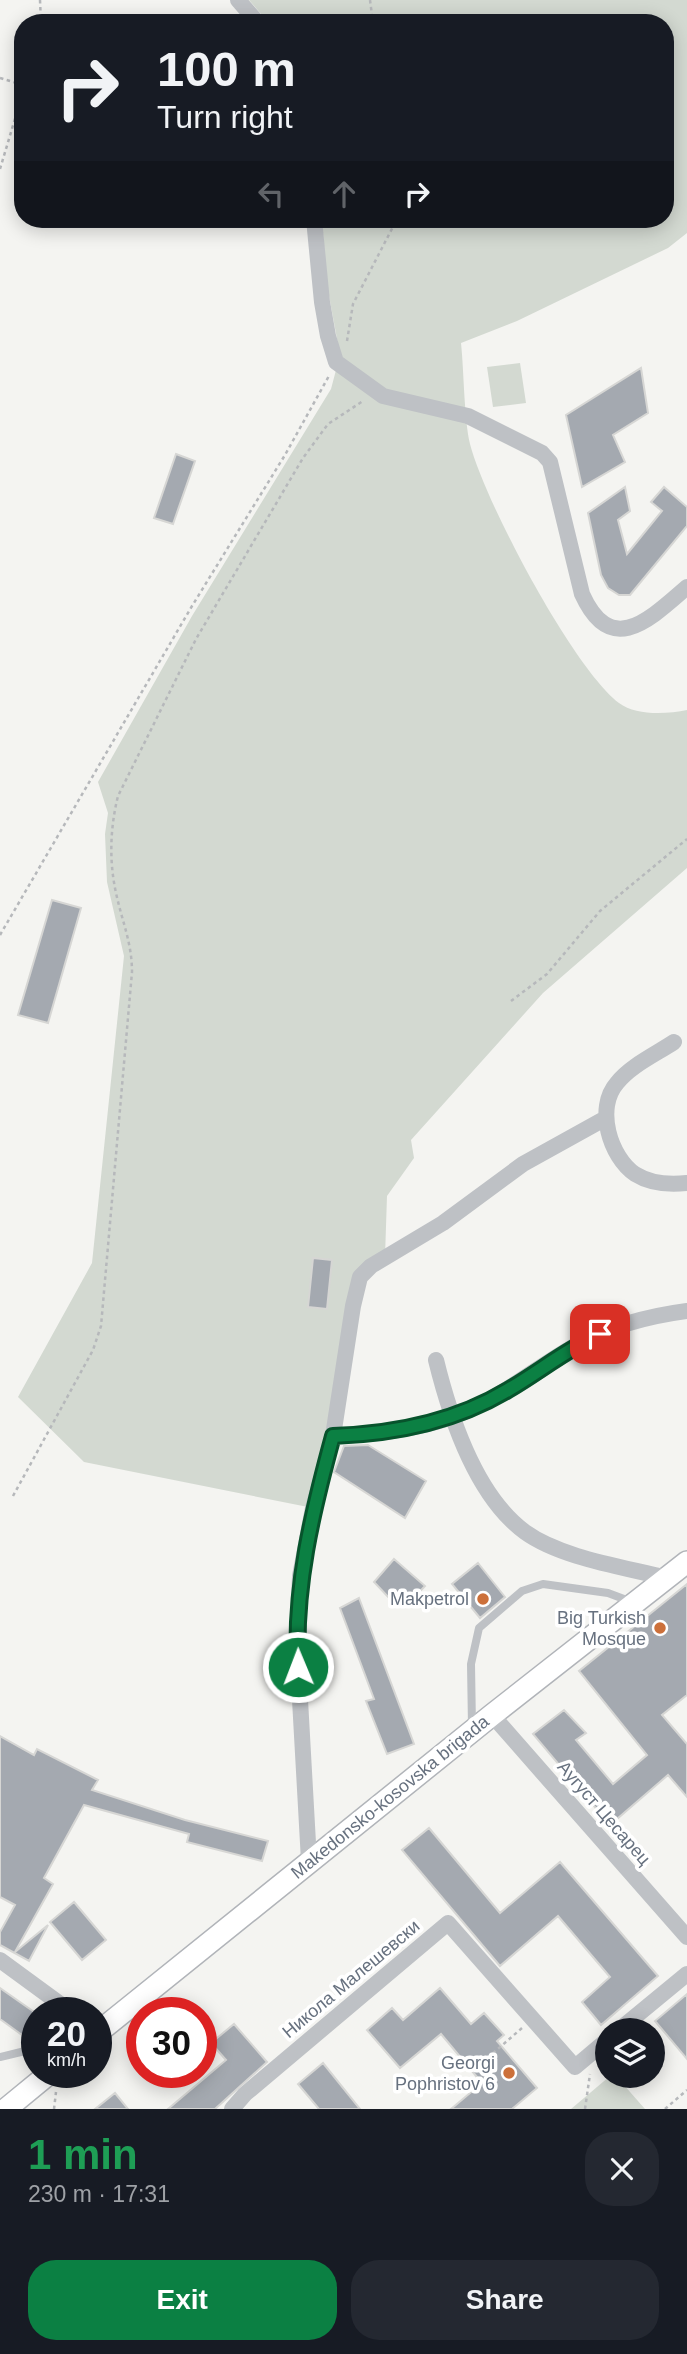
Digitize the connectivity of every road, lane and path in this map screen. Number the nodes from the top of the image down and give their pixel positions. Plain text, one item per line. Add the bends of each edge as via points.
1 (238, 0) edge
2 (250, 14) edge
3 (14, 122) edge
4 (0, 169) edge
5 (315, 228) edge
6 (392, 228) edge
7 (336, 362) junction
8 (383, 396) junction
9 (687, 587) edge
10 (687, 839) edge
11 (0, 935) edge
12 (510, 1001) dead end
13 (674, 1042) dead end
14 (607, 1118) junction
15 (687, 1183) edge
16 (687, 1311) edge
17 (436, 1360) dead end
18 (450, 1418) junction
19 (333, 1436) junction
20 (13, 1496) dead end
21 (687, 1562) edge
22 (667, 1578) junction
23 (635, 1603) junction
24 (492, 1715) junction
25 (472, 1732) junction
26 (309, 1861) junction
27 (687, 1937) edge
28 (0, 1960) edge
29 (687, 1974) edge
30 (51, 1997) edge
31 (634, 2018) edge
32 (533, 2019) junction
33 (112, 2020) edge
34 (595, 2050) edge
35 (21, 2052) edge
36 (592, 2052) junction
37 (0, 2057) edge
38 (490, 2068) dead end
39 (32, 2088) edge
40 (687, 2090) edge
41 (6, 2109) edge
42 (232, 2109) edge
43 (585, 2109) edge
44 (665, 2109) edge

1 - 2 street
3 - 4 path
5 - 7 street via 322,302
6 - 7 path via 353,304 345,364
7 - 8 street
7 - 11 path
8 - 9 street via 468,416 542,453 550,462 582,594 603,625 621,630 633,626
8 - 20 path via 357,403 317,435 202,629 123,782 112,823 111,854 116,895 131,942 132,972 101,1326 93,1350
10 - 12 path via 600,911 547,974
13 - 14 street via 616,1083
14 - 15 street via 614,1148 636,1175 666,1185
14 - 19 street via 523,1164 443,1223 365,1270 356,1287
16 - 18 street via 621,1325
17 - 18 street
18 - 19 street via 376,1435
18 - 22 street via 503,1511 527,1533 574,1554
19 - 26 street via 300,1576 297,1646
21 - 22 street, Makedonsko-kosovska brigada
22 - 23 street, Makedonsko-kosovska brigada
23 - 24 street, Makedonsko-kosovska brigada
23 - 25 lane via 608,1593 543,1584 523,1591 479,1628 471,1664
24 - 25 street, Makedonsko-kosovska brigada
24 - 27 street, Аугуст Цесарец
25 - 26 street, Makedonsko-kosovska brigada
26 - 33 street, Makedonsko-kosovska brigada
28 - 30 street
29 - 31 street
32 - 36 street, Никола Малешевски via 575,2067
32 - 38 path via 484,2061
32 - 42 street, Никола Малешевски via 448,1923
34 - 36 street
35 - 37 lane
36 - 43 path
39 - 41 street
40 - 44 path

